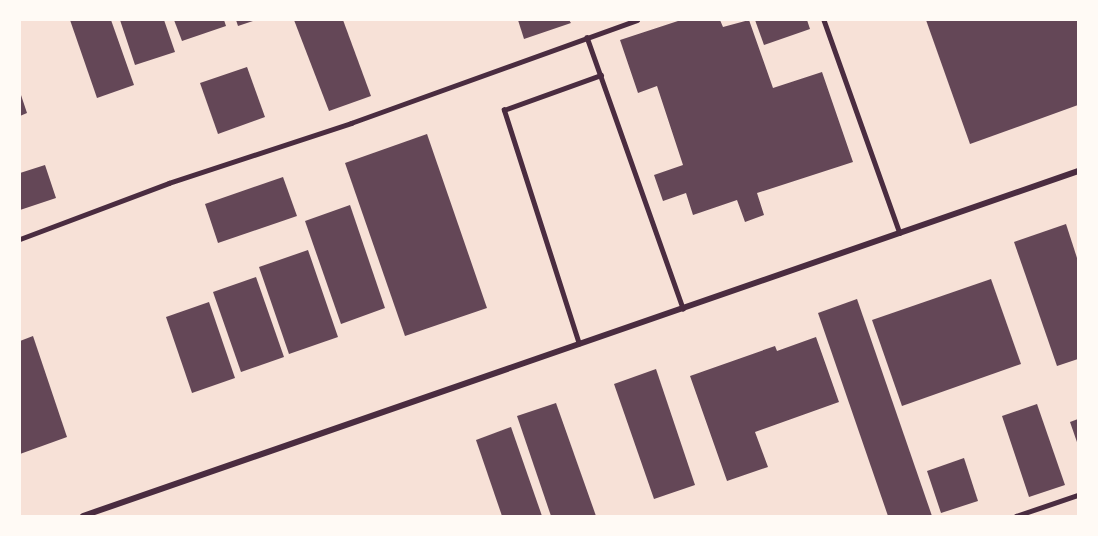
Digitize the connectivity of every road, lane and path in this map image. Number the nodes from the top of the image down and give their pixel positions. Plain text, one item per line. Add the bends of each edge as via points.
1 (637, 20) edge
2 (824, 20) edge
3 (587, 37) junction
4 (601, 75) junction
5 (1078, 171) edge
6 (900, 233) junction
7 (20, 239) edge
8 (684, 308) junction
9 (579, 344) junction
10 (1078, 495) edge
11 (83, 516) edge
12 (1016, 516) edge

1 - 3 lane
2 - 6 lane
3 - 4 lane
3 - 7 lane
4 - 8 lane
4 - 9 lane via 504,110
5 - 6 street
6 - 8 street
8 - 9 street
9 - 11 street
10 - 12 lane

